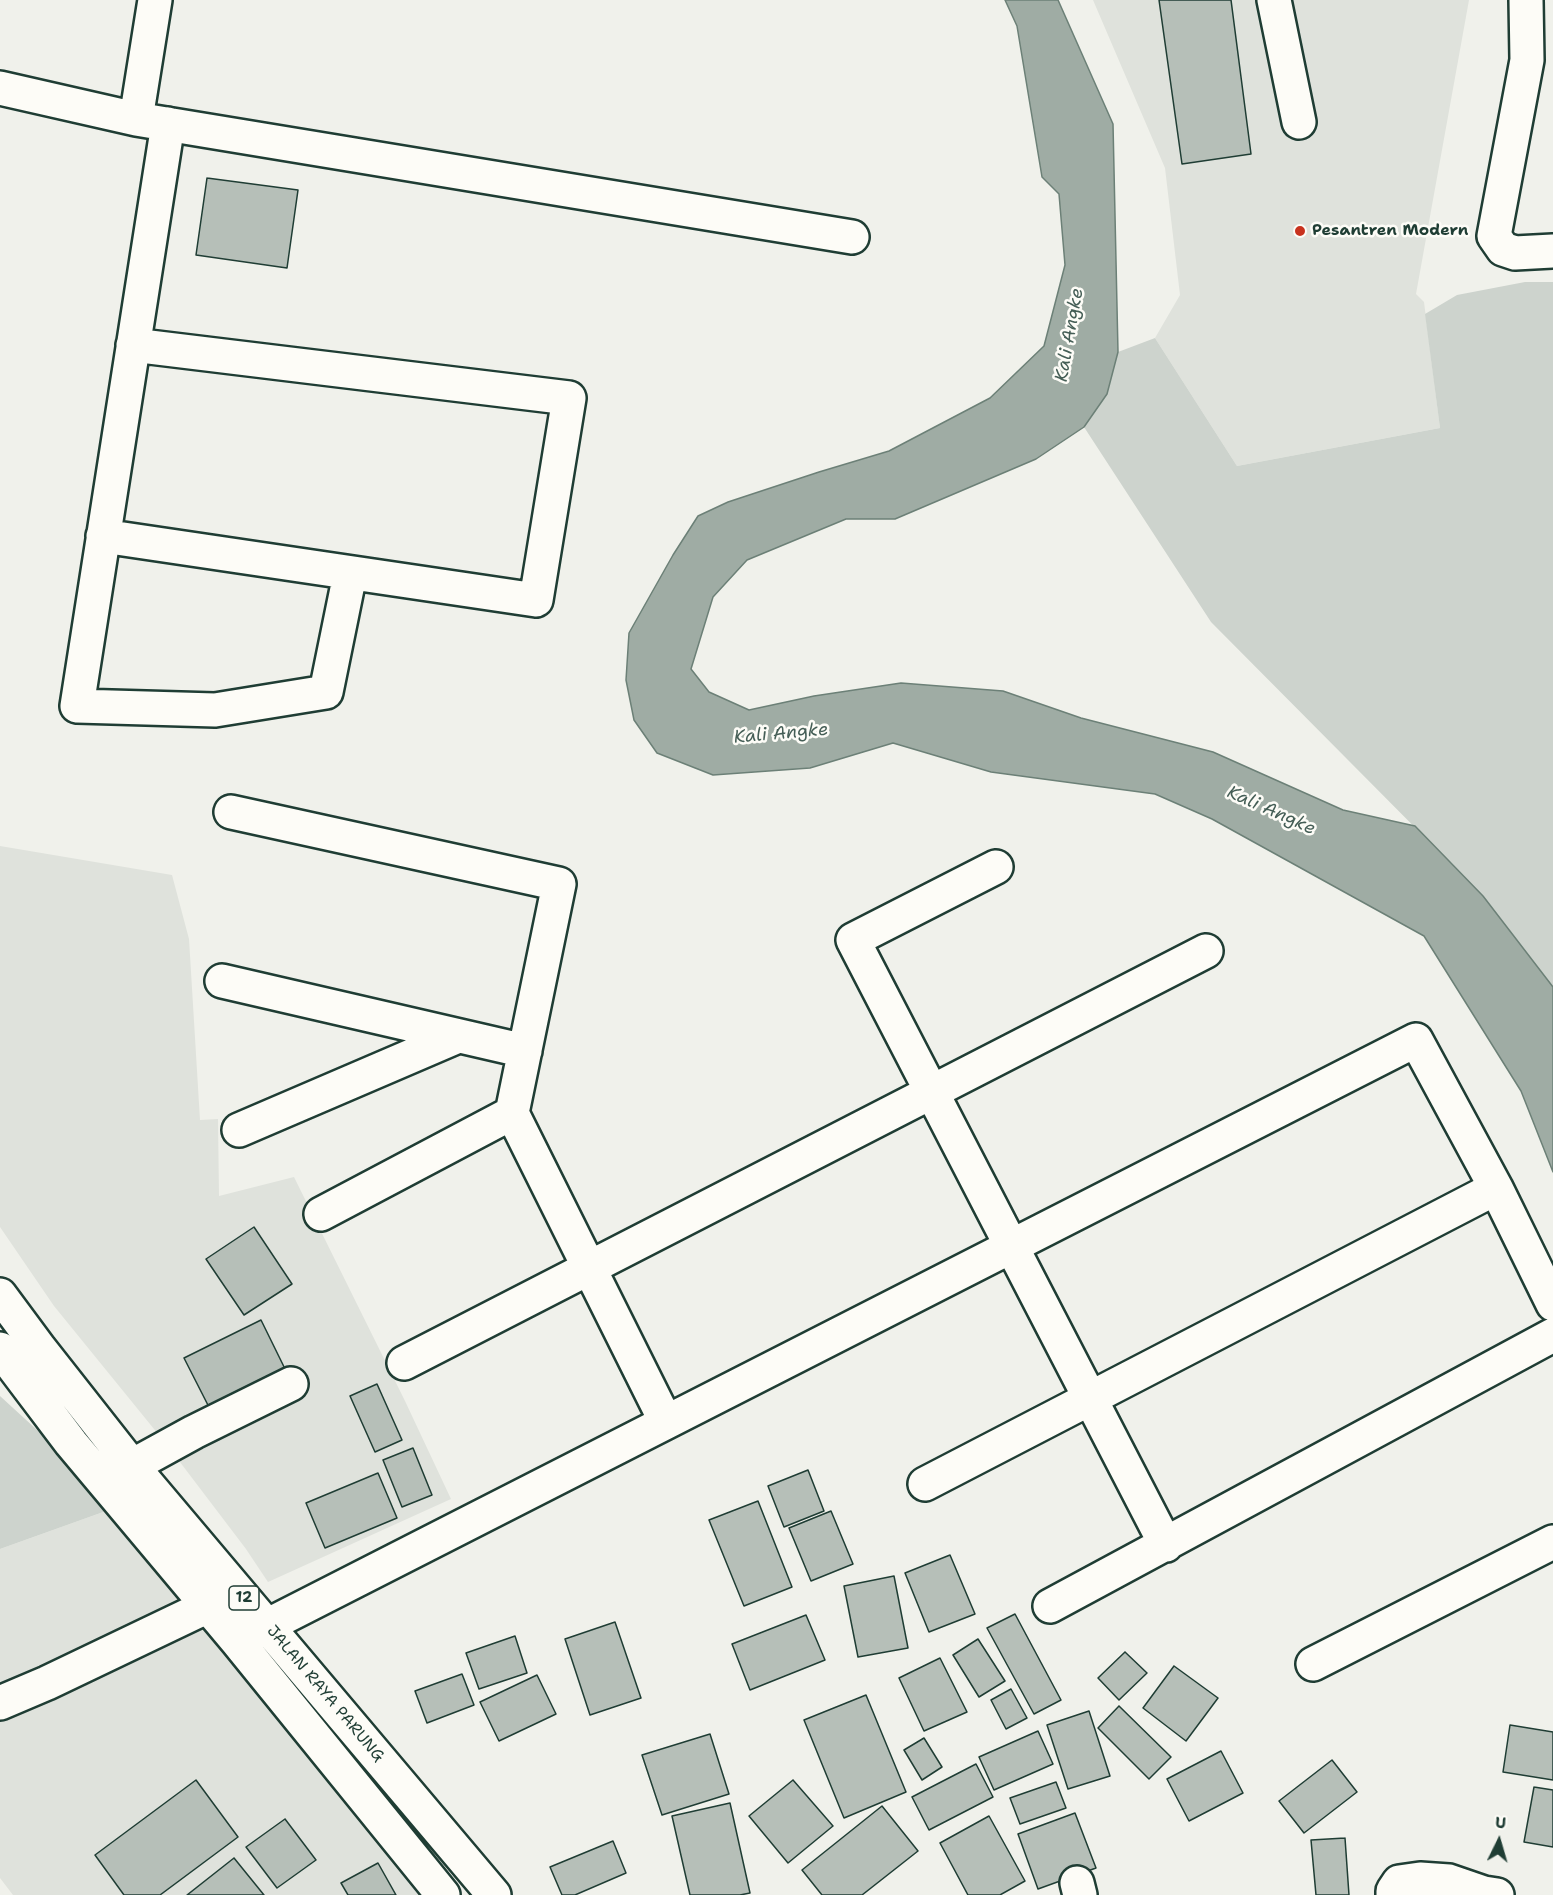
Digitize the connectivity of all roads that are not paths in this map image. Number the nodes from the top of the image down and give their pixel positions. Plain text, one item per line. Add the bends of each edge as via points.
1 (155, 0) edge
2 (1274, 0) edge
3 (1526, 0) edge
4 (1540, 61) edge
5 (0, 88) edge
6 (136, 119) junction
7 (1299, 122) dead end
8 (168, 124) junction
9 (852, 237) dead end
10 (1553, 252) edge
11 (133, 345) junction
12 (103, 536) junction
13 (350, 574) junction
14 (231, 812) dead end
15 (996, 867) dead end
16 (1206, 951) dead end
17 (222, 981) dead end
18 (458, 1036) junction
19 (525, 1051) junction
20 (931, 1092) junction
21 (512, 1113) junction
22 (239, 1130) dead end
23 (1496, 1188) junction
24 (321, 1214) dead end
25 (1011, 1246) junction
26 (589, 1268) junction
27 (0, 1295) edge
28 (1553, 1304) edge
29 (1553, 1335) edge
30 (0, 1349) edge
31 (404, 1363) dead end
32 (291, 1384) dead end
33 (1090, 1398) junction
34 (666, 1422) junction
35 (132, 1466) junction
36 (925, 1484) dead end
37 (1553, 1542) edge
38 (1166, 1545) junction
39 (208, 1606) junction
40 (1050, 1606) dead end
41 (267, 1626) junction
42 (237, 1641) junction
43 (1313, 1664) dead end
44 (0, 1703) edge
45 (443, 1895) edge
46 (494, 1895) edge
47 (1393, 1895) edge
48 (1497, 1895) edge

1 - 6 main road
2 - 7 main road
3 - 4 main road
4 - 10 main road via 1494,236 1503,249 1515,253
5 - 6 main road
6 - 8 main road
8 - 9 main road
8 - 11 main road
11 - 12 main road
11 - 13 main road via 569,398 536,600
12 - 13 main road
12 - 13 main road via 76,706 215,710 326,692
14 - 19 main road via 559,884
15 - 20 main road via 853,940
16 - 20 main road
17 - 18 main road
18 - 19 main road
18 - 22 main road
19 - 21 main road
20 - 25 main road
20 - 26 main road
21 - 24 main road
21 - 26 main road
23 - 25 main road via 1416,1040
23 - 28 main road
23 - 33 main road
25 - 33 main road
25 - 34 main road
26 - 31 main road
26 - 34 main road
27 - 35 main road, JALAN RAYA PARUNG / 12
29 - 38 main road
30 - 39 main road, JALAN RAYA PARUNG / 12 via 71,1443
32 - 35 main road
33 - 36 main road
33 - 38 main road
34 - 41 main road
35 - 41 main road, JALAN RAYA PARUNG / 12
37 - 43 main road
38 - 40 main road
39 - 42 main road, JALAN RAYA PARUNG / 12
39 - 44 main road
41 - 42 main road
41 - 46 main road, JALAN RAYA PARUNG / 12
42 - 45 main road, JALAN RAYA PARUNG / 12
47 - 48 main road via 1399,1882 1420,1879 1449,1881

